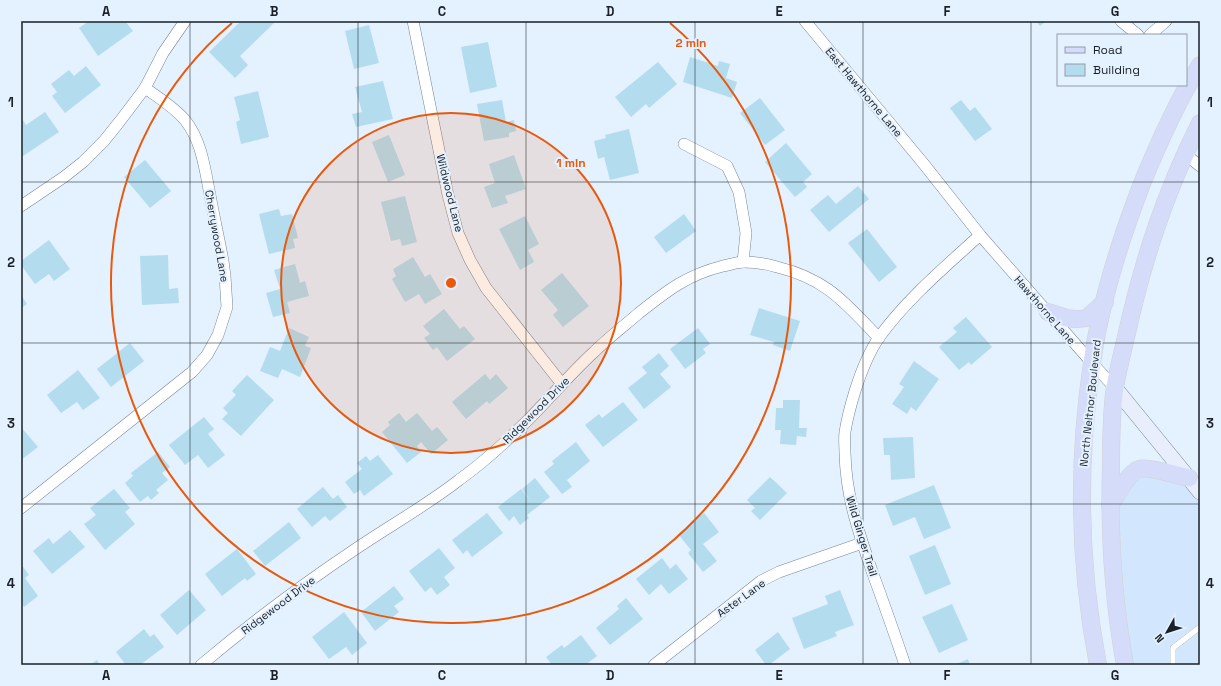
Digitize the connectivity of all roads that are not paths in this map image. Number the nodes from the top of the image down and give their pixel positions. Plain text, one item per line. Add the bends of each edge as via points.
1 (185, 21) edge
2 (413, 21) edge
3 (805, 21) edge
4 (1121, 21) edge
5 (1166, 21) edge
6 (1137, 34) edge
7 (1151, 34) edge
8 (1195, 72) edge
9 (145, 88) junction
10 (1200, 123) edge
11 (684, 144) dead end
12 (1185, 154) junction
13 (923, 163) joint
14 (1200, 166) edge
15 (21, 206) edge
16 (980, 235) junction
17 (743, 262) junction
18 (1105, 302) junction
19 (1048, 312) junction
20 (879, 338) junction
21 (1092, 363) junction
22 (562, 384) junction
23 (1115, 388) junction
24 (1189, 478) junction
25 (1200, 492) edge
26 (1109, 505) junction
27 (21, 508) edge
28 (862, 543) junction
29 (1200, 627) edge
30 (201, 665) edge
31 (654, 665) edge
32 (905, 665) edge
33 (1098, 665) edge
34 (1125, 665) edge
35 (1173, 665) edge

1 - 9 street via 163,53
2 - 22 street, Wildwood Lane via 458,233 486,288
3 - 13 street, East Hawthorne Lane
4 - 6 street
5 - 7 street
8 - 18 main road, North Neltnor Boulevard via 1153,156 1118,254
9 - 15 street via 104,141 83,162
9 - 27 street, Cherrywood Lane via 186,121 198,144 223,261 227,307 218,335 207,355 192,372
10 - 12 main road, North Neltnor Boulevard
11 - 17 street via 726,166 739,192 746,233
12 - 14 street
12 - 23 main road, North Neltnor Boulevard via 1164,203 1145,261
13 - 16 street, Hawthorne Lane
16 - 19 street, Hawthorne Lane
16 - 20 street, Wild Ginger Trail via 896,315
17 - 20 street, Ridgewood Drive via 768,264 792,270 815,280 842,299
17 - 22 street, Ridgewood Drive via 707,270 675,285 614,334
18 - 19 main road via 1083,319 1073,320
18 - 21 main road, North Neltnor Boulevard
19 - 21 street, Hawthorne Lane
20 - 28 street, Wild Ginger Trail via 860,374 845,433 847,488
21 - 23 street, Hawthorne Lane
21 - 33 main road, North Neltnor Boulevard via 1083,454 1082,525 1087,588
22 - 30 street, Ridgewood Drive via 504,443 459,480 311,579
23 - 24 street, Hawthorne Lane
23 - 26 main road, North Neltnor Boulevard
24 - 25 street, Hawthorne Lane
24 - 26 main road via 1139,469 1128,478
26 - 34 main road, North Neltnor Boulevard via 1116,605
28 - 31 street, Aster Lane via 779,572 761,581
28 - 32 street, Wild Ginger Trail
29 - 35 lane via 1173,648

